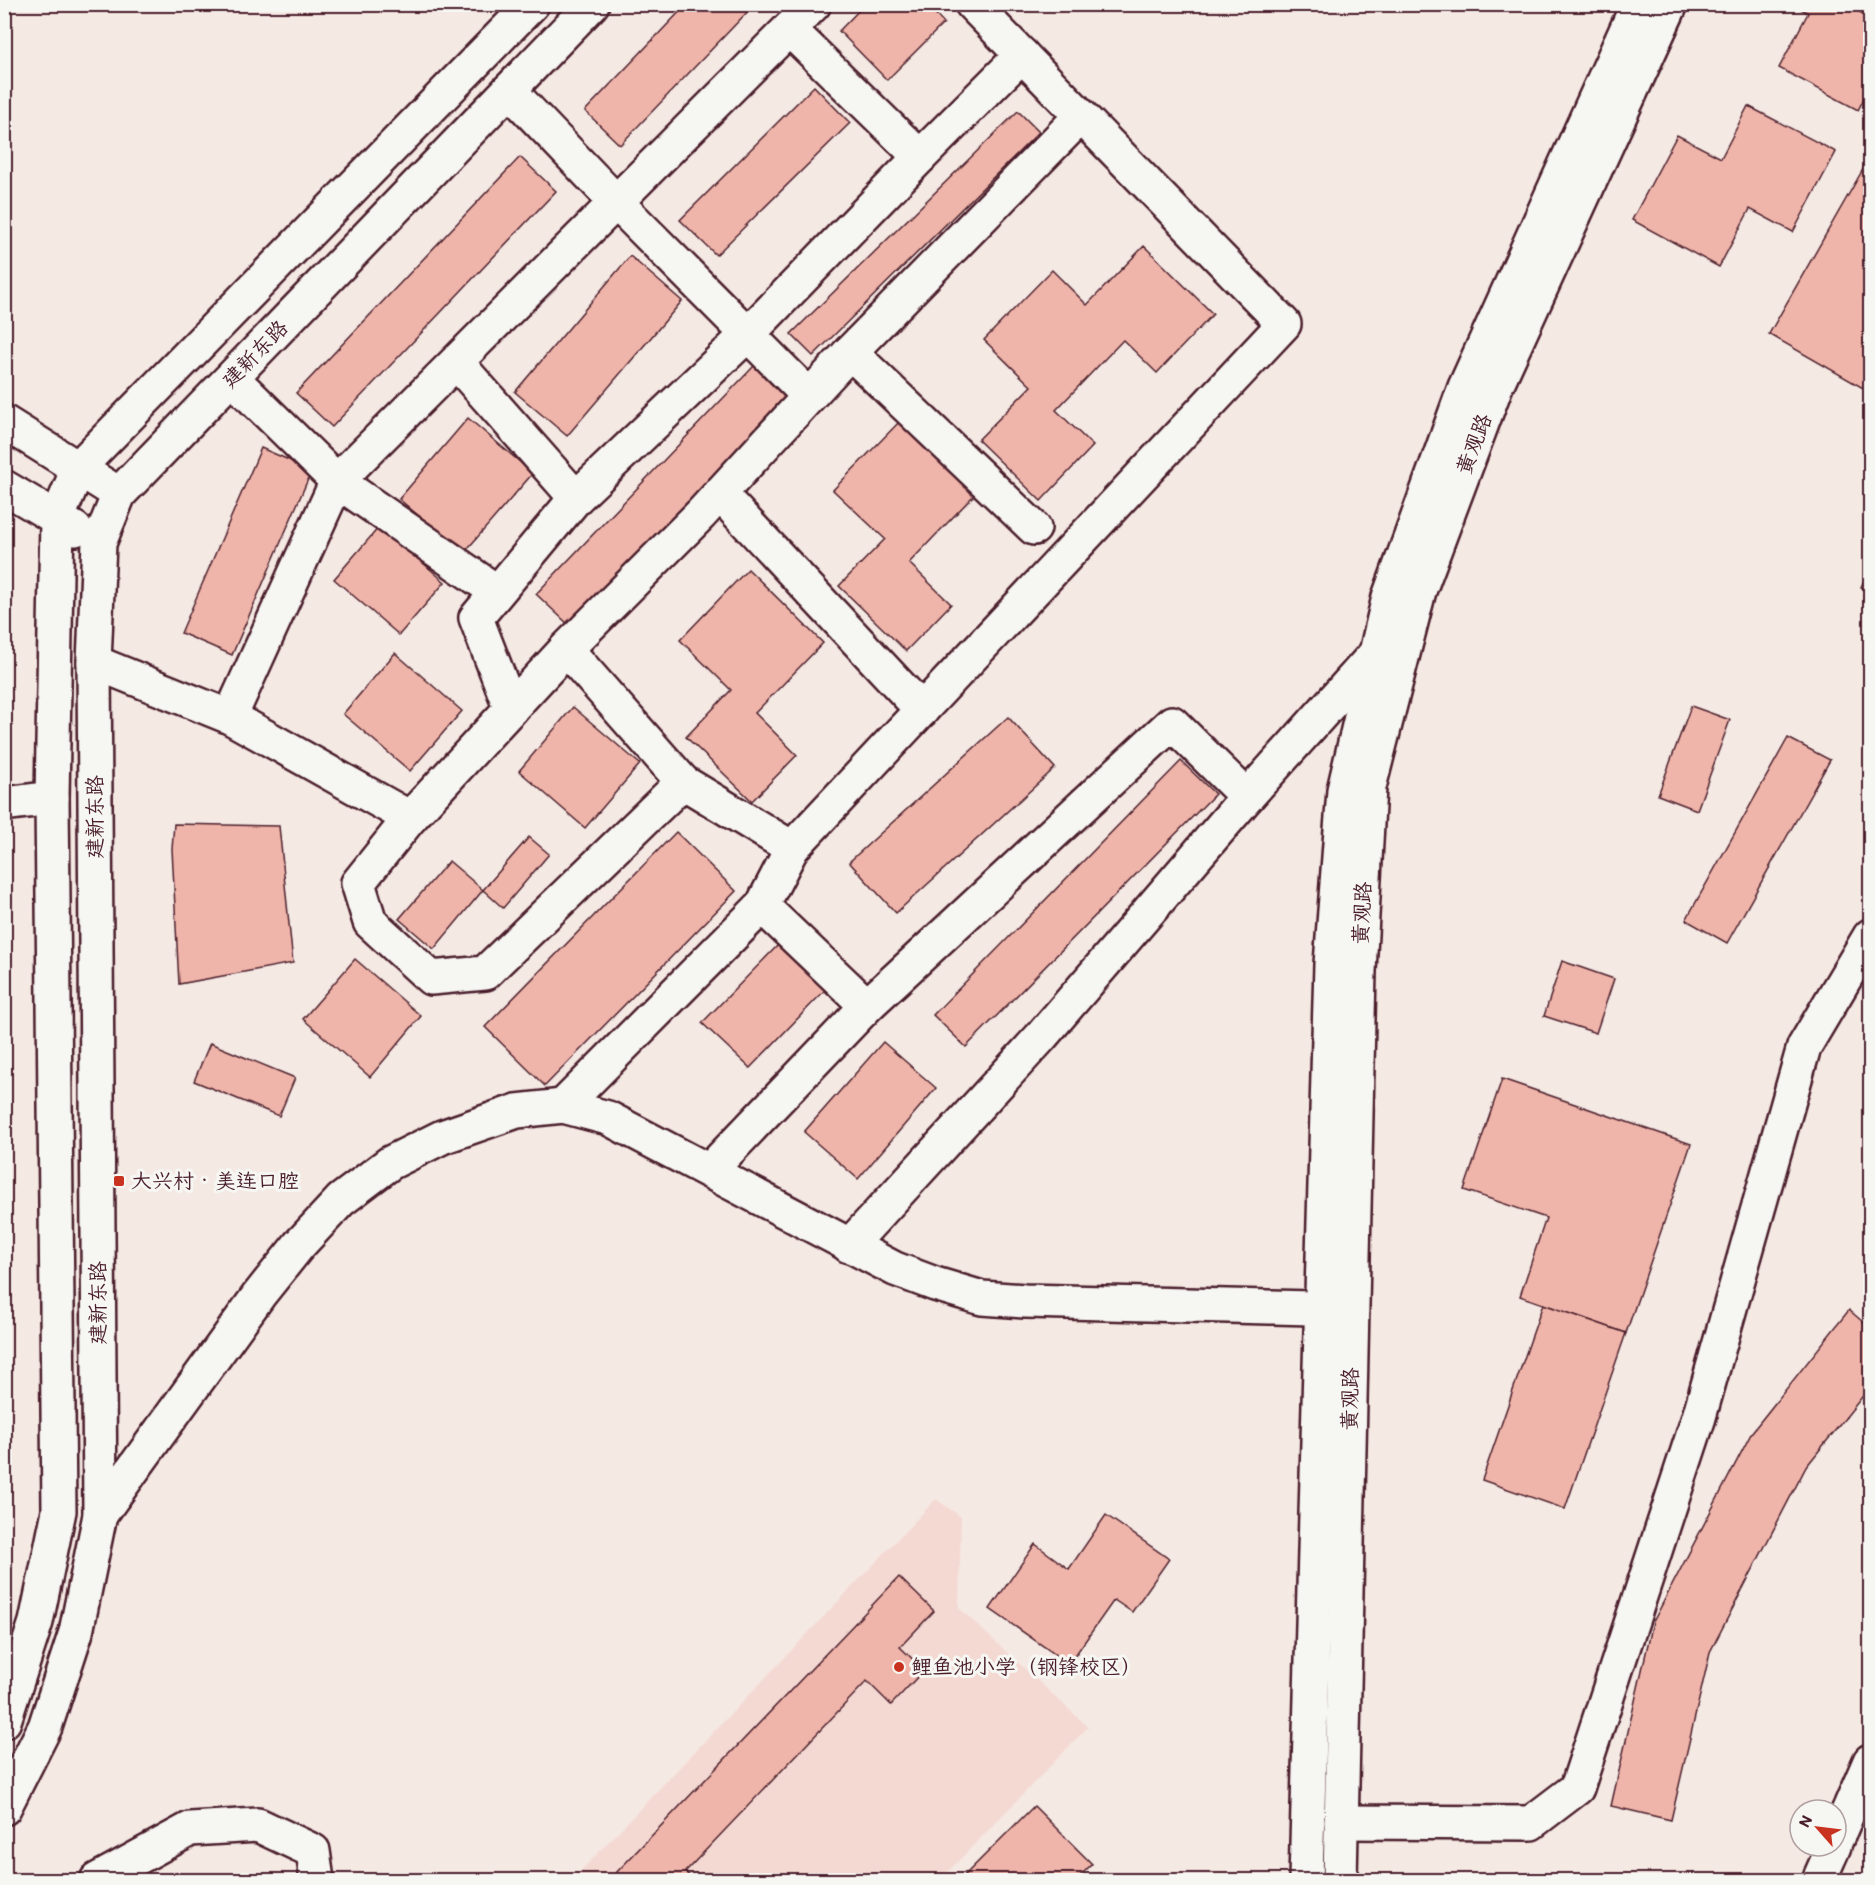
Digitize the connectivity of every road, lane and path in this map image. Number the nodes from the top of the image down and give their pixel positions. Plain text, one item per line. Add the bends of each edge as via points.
1 (532, 4) edge
2 (592, 4) edge
3 (814, 4) edge
4 (972, 4) edge
5 (1638, 4) edge
6 (1671, 4) edge
7 (789, 29) junction
8 (1022, 55) junction
9 (508, 90) junction
10 (1081, 116) junction
11 (920, 157) junction
12 (616, 202) junction
13 (748, 334) junction
14 (850, 352) junction
15 (457, 363) junction
16 (232, 378) junction
17 (810, 396) junction
18 (4, 422) edge
19 (79, 467) junction
20 (337, 481) junction
21 (4, 487) edge
22 (119, 494) junction
23 (720, 494) junction
24 (576, 498) junction
25 (57, 519) junction
26 (1034, 528) dead end
27 (99, 543) junction
28 (497, 592) junction
29 (566, 648) junction
30 (1376, 653) junction
31 (93, 662) junction
32 (511, 709) junction
33 (922, 710) junction
34 (230, 717) junction
35 (683, 782) junction
36 (1247, 797) junction
37 (52, 798) junction
38 (4, 804) edge
39 (410, 818) junction
40 (792, 848) junction
41 (762, 906) junction
42 (1870, 936) edge
43 (1862, 970) edge
44 (867, 1006) junction
45 (563, 1106) junction
46 (710, 1170) junction
47 (849, 1246) junction
48 (1337, 1309) junction
49 (100, 1515) junction
50 (4, 1720) edge
51 (1870, 1761) edge
52 (4, 1808) edge
53 (1848, 1812) edge
54 (1341, 1822) junction
55 (1829, 1858) edge
56 (97, 1881) edge
57 (316, 1881) edge
58 (1306, 1881) edge
59 (1340, 1881) edge
60 (1819, 1881) edge

1 - 19 main road, 建新东路
2 - 9 main road, 建新东路
3 - 7 main road
4 - 8 main road
5 - 30 main road, 黄观路 via 1465,387 1389,597
6 - 48 main road, 黄观路 via 1496,386 1419,591 1369,787
7 - 11 main road
7 - 12 main road
8 - 10 main road
8 - 11 main road
9 - 12 main road
9 - 16 main road, 建新东路
10 - 14 main road
10 - 33 main road via 1284,324
11 - 13 main road
12 - 13 main road
12 - 15 main road
13 - 17 main road
13 - 24 main road
14 - 17 main road
14 - 26 main road
15 - 20 main road
15 - 24 main road
16 - 20 main road
16 - 22 main road, 建新东路
17 - 23 main road
18 - 19 main road
19 - 22 main road
19 - 25 main road, 建新东路
20 - 28 main road
20 - 34 main road
21 - 25 main road
22 - 27 main road, 建新东路
23 - 29 main road
23 - 33 main road
24 - 28 main road
25 - 27 main road
25 - 37 main road, 建新东路
27 - 31 main road, 建新东路
28 - 32 main road via 476,618
29 - 32 main road
29 - 35 main road
30 - 36 main road
30 - 48 main road, 黄观路 via 1344,790 1331,964
31 - 34 main road
31 - 49 main road, 建新东路
32 - 39 main road
33 - 40 main road
34 - 39 main road
35 - 39 main road via 485,973 431,978 370,922 358,882
35 - 40 main road
36 - 44 main road via 1172,723
36 - 47 main road via 1040,1038
37 - 38 main road
37 - 50 main road, 建新东路 via 59,1511 36,1622
40 - 41 main road
41 - 44 main road
41 - 45 main road
42 - 43 main road
43 - 54 main road via 1804,1047 1699,1417 1577,1788 1531,1823
44 - 46 main road
45 - 46 main road via 608,1118
45 - 49 main road via 517,1111 442,1137 390,1163 341,1200 259,1295
46 - 47 main road
47 - 48 main road via 925,1281 982,1298
48 - 54 main road, 黄观路
48 - 58 main road, 黄观路
49 - 52 main road, 建新东路 via 76,1632 45,1727
51 - 53 main road
54 - 59 main road, 黄观路
55 - 60 main road
56 - 57 main road via 190,1829 258,1825 313,1851

